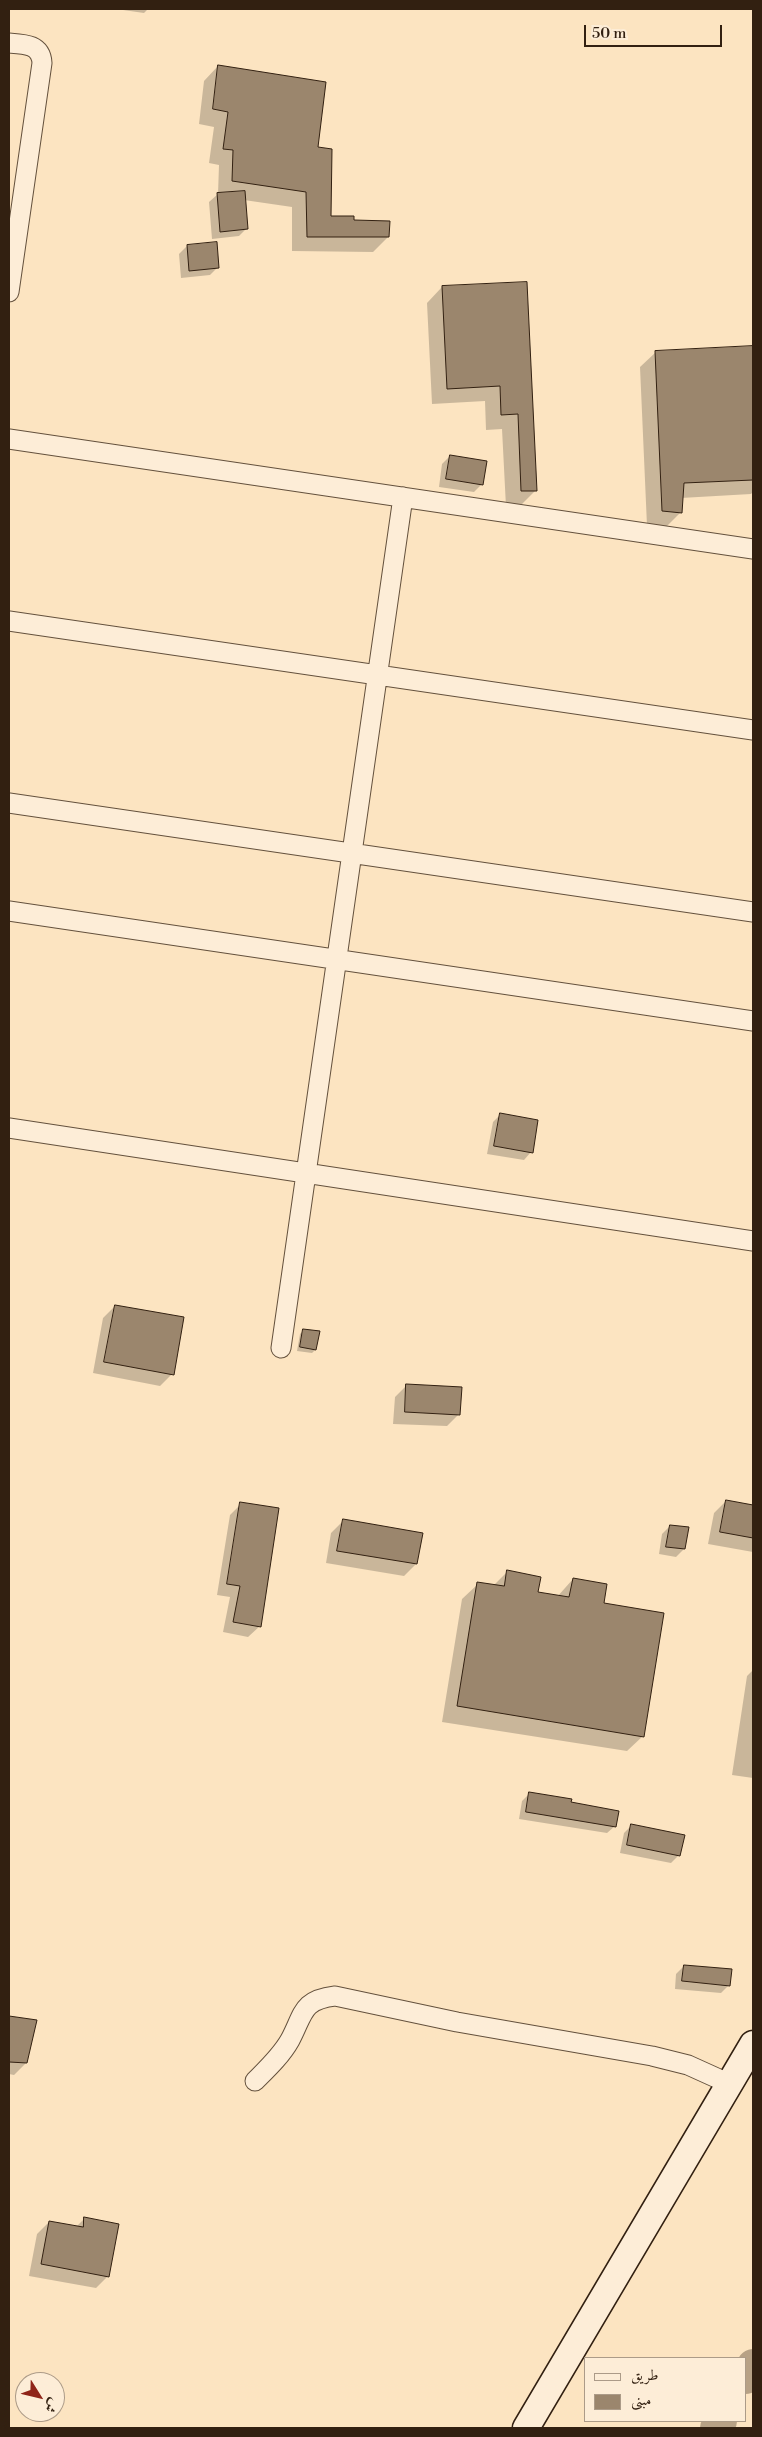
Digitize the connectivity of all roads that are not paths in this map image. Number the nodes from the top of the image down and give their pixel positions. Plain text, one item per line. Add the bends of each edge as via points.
1 (9, 43) edge
2 (11, 257) edge
3 (9, 292) edge
4 (9, 439) edge
5 (403, 497) junction
6 (753, 549) edge
7 (9, 621) edge
8 (377, 674) junction
9 (753, 730) edge
10 (9, 803) edge
11 (351, 853) junction
12 (9, 911) edge
13 (753, 912) edge
14 (336, 960) junction
15 (753, 1021) edge
16 (9, 1128) edge
17 (306, 1173) junction
18 (753, 1241) edge
19 (281, 1348) dead end
20 (753, 2044) edge
21 (255, 2081) dead end
22 (730, 2084) junction
23 (526, 2428) edge

1 - 2 street via 34,47 40,53 42,63
2 - 3 street
4 - 5 street
5 - 6 street
5 - 8 street
7 - 8 street
8 - 9 street
8 - 11 street
10 - 11 street
11 - 13 street
11 - 14 street
12 - 14 street
14 - 15 street
14 - 17 street
16 - 17 street
17 - 18 street
17 - 19 street
20 - 22 street
21 - 22 street via 277,2059 306,2006 319,1998 336,1996 457,2022 652,2056 688,2065
22 - 23 street

